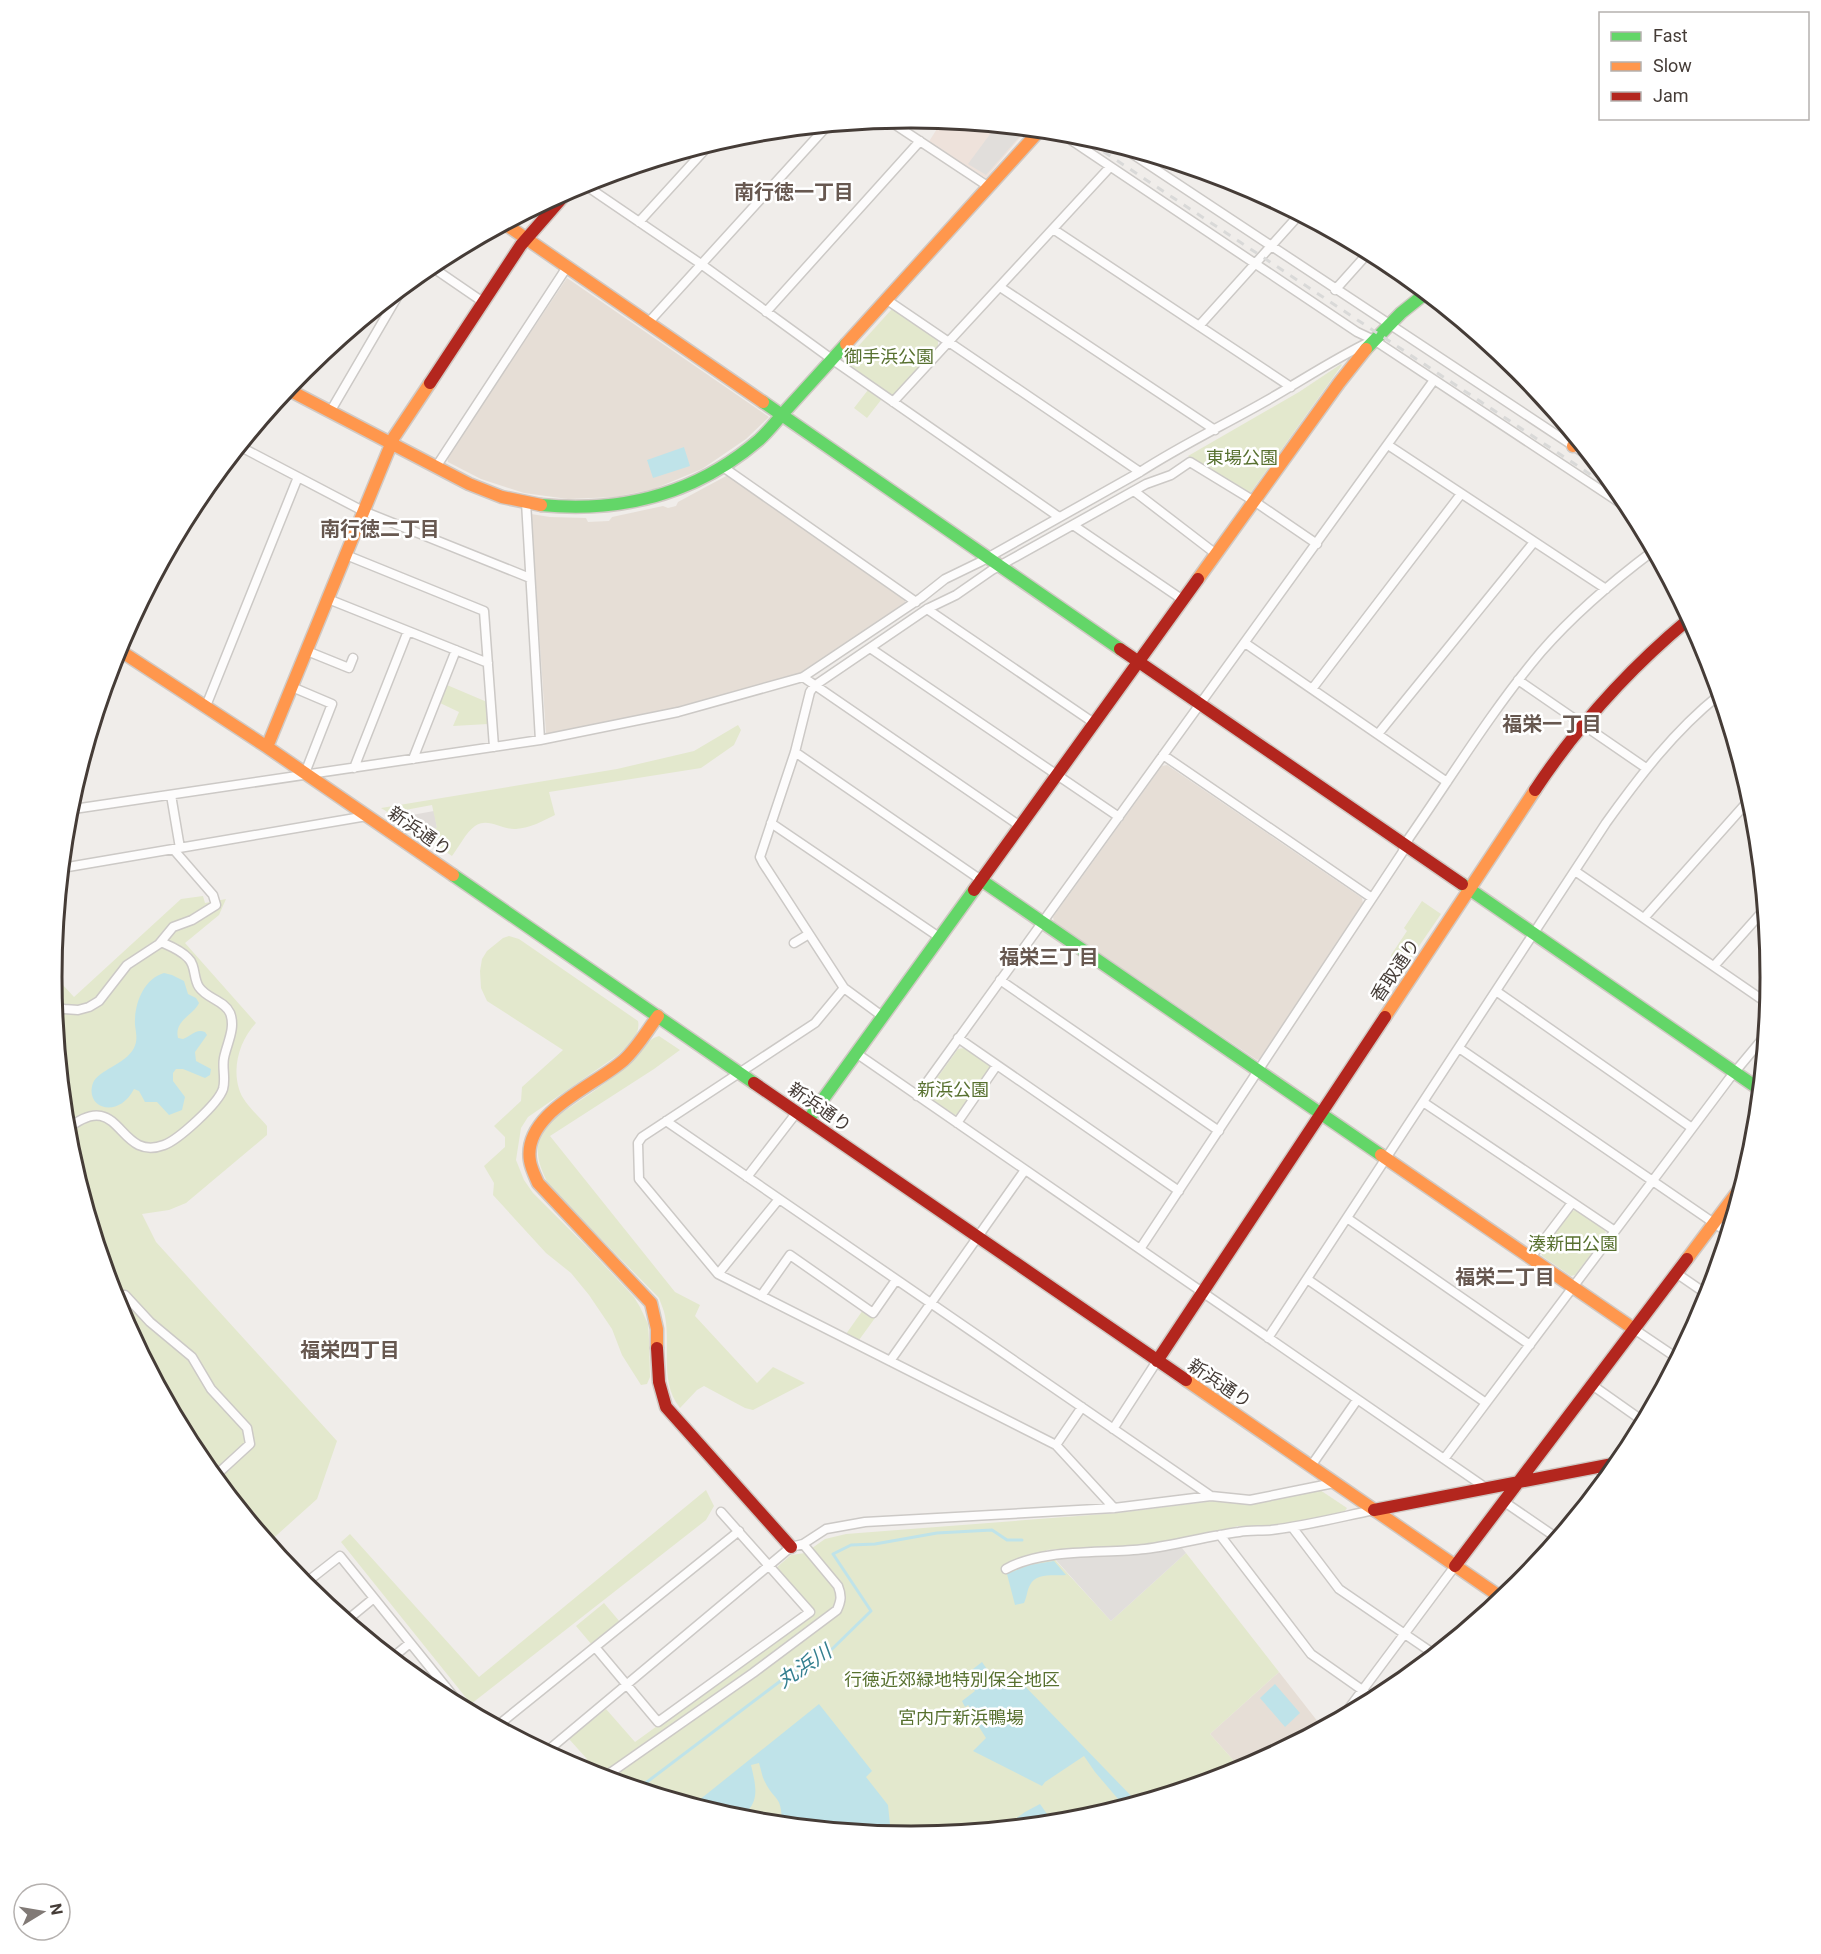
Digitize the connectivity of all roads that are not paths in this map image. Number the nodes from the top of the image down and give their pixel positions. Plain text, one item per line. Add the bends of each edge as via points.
1 (901, 128) edge
2 (820, 133) edge
3 (1034, 137) edge
4 (920, 141) junction
5 (1077, 144) edge
6 (700, 155) edge
7 (1142, 161) edge
8 (1110, 167) junction
9 (989, 187) junction
10 (593, 190) edge
11 (553, 208) edge
12 (1294, 220) edge
13 (639, 222) junction
14 (512, 228) edge
15 (1053, 229) junction
16 (526, 238) junction
17 (1270, 247) junction
18 (1363, 259) edge
19 (701, 264) junction
20 (1254, 264) junction
21 (567, 267) junction
22 (438, 272) edge
23 (1000, 286) junction
24 (1335, 290) junction
25 (1420, 298) edge
26 (886, 300) junction
27 (395, 302) edge
28 (483, 302) junction
29 (766, 312) junction
30 (648, 323) junction
31 (1389, 324) junction
32 (1199, 326) junction
33 (1374, 340) junction
34 (948, 342) junction
35 (833, 360) junction
36 (1434, 380) junction
37 (1291, 387) junction
38 (295, 393) edge
39 (893, 402) junction
40 (330, 412) junction
41 (783, 415) junction
42 (1215, 430) junction
43 (1565, 437) edge
44 (391, 444) junction
45 (1388, 446) junction
46 (246, 449) edge
47 (436, 467) junction
48 (723, 467) junction
49 (1140, 472) junction
50 (298, 477) junction
51 (1134, 491) junction
52 (1461, 494) junction
53 (1609, 496) edge
54 (1254, 501) junction
55 (526, 502) junction
56 (363, 511) junction
57 (1059, 517) junction
58 (1073, 525) junction
59 (1534, 542) junction
60 (1317, 544) junction
61 (1216, 554) junction
62 (345, 555) junction
63 (1647, 555) edge
64 (988, 557) junction
65 (1000, 566) junction
66 (530, 578) junction
67 (1605, 589) junction
68 (328, 599) junction
69 (1183, 600) junction
70 (916, 602) junction
71 (927, 609) junction
72 (1683, 625) edge
73 (408, 631) junction
74 (1245, 643) junction
75 (870, 648) junction
76 (456, 650) junction
77 (307, 651) junction
78 (125, 654) edge
79 (353, 658) dead end
80 (1138, 661) junction
81 (488, 663) junction
82 (803, 677) junction
83 (1518, 680) junction
84 (814, 686) junction
85 (292, 687) junction
86 (1312, 689) junction
87 (1713, 700) edge
88 (1201, 704) junction
89 (206, 706) junction
90 (1094, 723) junction
91 (1583, 724) junction
92 (1378, 734) junction
93 (540, 740) junction
94 (267, 747) junction
95 (494, 747) junction
96 (795, 752) junction
97 (1163, 755) junction
98 (413, 759) junction
99 (354, 768) junction
100 (1646, 768) junction
101 (307, 774) junction
102 (1056, 775) junction
103 (1447, 782) junction
104 (171, 795) junction
105 (79, 808) edge
106 (1742, 808) edge
107 (367, 816) junction
108 (1119, 817) junction
109 (771, 823) junction
110 (1020, 826) junction
111 (1405, 845) junction
112 (177, 849) junction
113 (69, 867) edge
114 (1575, 871) junction
115 (981, 880) junction
116 (1469, 890) junction
117 (1372, 898) junction
118 (1758, 917) edge
119 (1644, 918) junction
120 (1042, 922) junction
121 (809, 934) junction
122 (1533, 934) junction
123 (939, 938) junction
124 (161, 942) junction
125 (794, 943) dead end
126 (1714, 966) junction
127 (1000, 980) junction
128 (844, 988) junction
129 (1496, 991) junction
130 (1759, 998) edge
131 (63, 1009) edge
132 (658, 1016) junction
133 (882, 1016) junction
134 (958, 1038) junction
135 (1757, 1046) edge
136 (1459, 1048) junction
137 (856, 1053) junction
138 (997, 1065) junction
139 (1259, 1070) junction
140 (739, 1072) junction
141 (1734, 1072) junction
142 (1752, 1084) edge
143 (917, 1096) junction
144 (1423, 1102) junction
145 (797, 1112) junction
146 (1322, 1114) junction
147 (808, 1120) junction
148 (666, 1121) junction
149 (957, 1123) junction
150 (75, 1124) edge
151 (1692, 1128) junction
152 (1219, 1131) junction
153 (1386, 1158) junction
154 (1025, 1170) junction
155 (747, 1177) junction
156 (1652, 1181) junction
157 (1179, 1191) junction
158 (779, 1199) junction
159 (1572, 1203) junction
160 (1729, 1203) edge
161 (1347, 1218) junction
162 (1714, 1223) junction
163 (1721, 1228) edge
164 (1614, 1231) junction
165 (978, 1237) junction
166 (1140, 1250) junction
167 (1531, 1257) junction
168 (1676, 1273) junction
169 (718, 1274) junction
170 (1307, 1279) junction
171 (896, 1280) junction
172 (1573, 1286) junction
173 (1700, 1289) edge
174 (1203, 1293) junction
175 (123, 1295) edge
176 (761, 1296) junction
177 (931, 1303) junction
178 (1634, 1329) junction
179 (1268, 1338) junction
180 (1530, 1345) junction
181 (1671, 1354) edge
182 (890, 1361) junction
183 (1157, 1361) junction
184 (1592, 1385) junction
185 (1357, 1400) junction
186 (1486, 1403) junction
187 (1082, 1407) junction
188 (1637, 1417) edge
189 (1113, 1429) junction
190 (1056, 1445) junction
191 (1444, 1460) junction
192 (1604, 1465) edge
193 (1311, 1466) junction
194 (1595, 1467) junction
195 (221, 1471) edge
196 (1600, 1471) edge
197 (1518, 1482) junction
198 (1334, 1483) junction
199 (1486, 1488) junction
200 (1211, 1496) junction
201 (1503, 1502) junction
202 (1114, 1508) junction
203 (1374, 1510) junction
204 (721, 1512) dead end
205 (1292, 1527) junction
206 (739, 1531) junction
207 (1551, 1534) edge
208 (1220, 1535) junction
209 (797, 1545) junction
210 (770, 1565) junction
211 (1455, 1566) junction
212 (1006, 1569) dead end
213 (311, 1578) edge
214 (1494, 1593) edge
215 (374, 1598) junction
216 (352, 1616) edge
217 (1405, 1634) junction
218 (410, 1643) junction
219 (595, 1647) junction
220 (1428, 1650) edge
221 (397, 1653) edge
222 (627, 1685) junction
223 (446, 1687) edge
224 (1363, 1690) junction
225 (1366, 1693) edge
226 (1356, 1699) edge
227 (503, 1721) edge
228 (553, 1746) edge
229 (613, 1771) edge

1 - 4 street
2 - 19 street
3 - 9 street
4 - 9 street
4 - 29 street
5 - 8 street
6 - 13 street
7 - 17 street
8 - 15 street
8 - 20 street
9 - 26 street
10 - 13 street
11 - 16 street
12 - 17 street
13 - 19 street
14 - 16 street
15 - 23 street
15 - 32 street
16 - 21 street
16 - 28 street
17 - 20 street
17 - 24 street
18 - 24 street
19 - 29 street
19 - 30 street
20 - 32 street
20 - 33 street
21 - 30 street
21 - 47 street
22 - 28 street
23 - 34 street
23 - 42 street
24 - 31 street
25 - 31 street
26 - 34 street
26 - 35 street
27 - 40 street
28 - 44 street
29 - 35 street
30 - 41 street
31 - 33 street
31 - 43 street
32 - 37 street
33 - 36 street
33 - 37 street
33 - 54 street via 1338,383
34 - 39 street
34 - 49 street
35 - 39 street
35 - 41 street
36 - 45 street
36 - 53 street
37 - 42 street
38 - 40 street
39 - 57 street
40 - 44 street
41 - 48 street via 754,445
41 - 64 street
42 - 49 street
44 - 47 street
44 - 56 street
45 - 52 street
45 - 60 street
46 - 50 street
47 - 55 street via 483,490
48 - 55 street via 684,487 631,503 559,508
48 - 70 street
49 - 57 street
50 - 56 street
50 - 89 street
51 - 54 street via 1190,462
51 - 58 street
51 - 61 street
52 - 59 street
52 - 86 street
54 - 60 street
54 - 61 street
55 - 66 street
56 - 62 street
56 - 66 street
57 - 64 street
58 - 65 street
58 - 69 street
59 - 67 street
59 - 92 street
60 - 74 street
61 - 69 street
62 - 68 street
62 - 81 street via 484,611
63 - 67 street
64 - 65 street
64 - 70 street via 953,574
65 - 71 street
65 - 80 street
66 - 93 street
67 - 83 street
68 - 73 street
68 - 77 street
69 - 80 street
70 - 82 street
71 - 75 street
71 - 90 street
72 - 91 street, 香取通り
73 - 76 street
73 - 99 street
74 - 86 street
74 - 88 street
75 - 84 street
75 - 102 street
76 - 81 street
76 - 98 street
77 - 79 street via 349,668
77 - 85 street
78 - 89 street, 新浜通り
80 - 88 street
80 - 90 street
81 - 95 street
82 - 84 street
82 - 93 street via 678,712
83 - 91 street
83 - 103 street
84 - 96 street
84 - 110 street
85 - 94 street
85 - 101 street via 332,704
86 - 92 street
87 - 100 street
88 - 97 street
88 - 111 street
89 - 94 street, 新浜通り
90 - 102 street
91 - 100 street
91 - 116 street, 香取通り
92 - 103 street
93 - 95 street
94 - 101 street, 新浜通り
95 - 98 street
96 - 109 street
96 - 115 street
97 - 108 street
97 - 117 street
98 - 99 street
99 - 101 street
100 - 114 street
101 - 104 street
101 - 107 street, 新浜通り
102 - 108 street
102 - 110 street
103 - 111 street
104 - 105 street
104 - 112 street
106 - 119 street
107 - 112 street
107 - 132 street, 新浜通り
108 - 120 street
109 - 121 street via 761,860
109 - 123 street
110 - 115 street
111 - 116 street
111 - 117 street
112 - 113 street
112 - 124 street via 213,895 216,905 173,927
114 - 119 street
114 - 122 street
115 - 120 street
115 - 123 street
116 - 122 street
116 - 146 street, 香取通り
117 - 139 street
118 - 126 street
119 - 126 street
120 - 127 street
120 - 139 street
121 - 125 street
121 - 128 street
122 - 129 street
122 - 141 street
123 - 133 street
124 - 131 street via 127,965 99,1001 78,1010
124 - 150 street via 188,957 199,987 230,1012 232,1030 224,1060 222,1092 179,1136 153,1148 132,1142 102,1116 86,1116
126 - 130 street
127 - 134 street
127 - 152 street
128 - 133 street
128 - 140 street via 815,1023
129 - 136 street
129 - 151 street
132 - 140 street, 新浜通り
132 - 209 street via 623,1061 543,1119 528,1147 531,1172 651,1303 657,1324 658,1380 666,1407
133 - 137 street
134 - 138 street
134 - 143 street
135 - 141 street
136 - 144 street
136 - 156 street
137 - 143 street
137 - 147 street
138 - 149 street
138 - 157 street
139 - 146 street
139 - 152 street
140 - 145 street, 新浜通り
140 - 148 street
141 - 142 street
141 - 151 street
143 - 149 street
144 - 153 street
144 - 159 street
145 - 147 street, 新浜通り
145 - 155 street
146 - 153 street
146 - 174 street, 香取通り
147 - 165 street, 新浜通り
148 - 155 street
148 - 169 street via 638,1143 639,1179
149 - 154 street
151 - 156 street
152 - 157 street
153 - 161 street
153 - 167 street
154 - 165 street
154 - 166 street
155 - 158 street
156 - 162 street
156 - 164 street
157 - 166 street
158 - 169 street
158 - 171 street
159 - 164 street
159 - 167 street
160 - 162 street
161 - 170 street
161 - 180 street
162 - 163 street
162 - 168 street
164 - 172 street
165 - 177 street
165 - 183 street, 新浜通り
166 - 174 street
167 - 172 street
168 - 173 street
168 - 178 street
169 - 176 street
170 - 179 street
170 - 186 street
171 - 176 street via 873,1313 790,1255
171 - 177 street
172 - 178 street
172 - 180 street
174 - 179 street
174 - 183 street, 香取通り
175 - 195 street via 183,1347 211,1389 247,1428 250,1444
176 - 182 street
177 - 182 street
177 - 187 street
178 - 181 street
178 - 184 street
179 - 185 street
180 - 186 street
182 - 190 street
183 - 189 street
183 - 193 street, 新浜通り
184 - 188 street
184 - 197 street
185 - 191 street
185 - 193 street
186 - 191 street
187 - 189 street
187 - 190 street
189 - 200 street
190 - 202 street
191 - 199 street
192 - 194 street
193 - 198 street, 新浜通り
194 - 196 street
194 - 197 street
197 - 199 street
197 - 201 street
198 - 200 street via 1257,1499
198 - 203 street, 新浜通り
199 - 203 street
200 - 202 street
201 - 207 street
201 - 211 street
202 - 209 street via 865,1522 826,1529
203 - 205 street
203 - 211 street, 新浜通り
204 - 206 street
205 - 208 street
205 - 217 street via 1339,1588
206 - 210 street
206 - 219 street
208 - 212 street via 1143,1549 1048,1557
208 - 224 street via 1311,1654
209 - 210 street
209 - 229 street via 838,1586 841,1602 837,1610
210 - 222 street
210 - 222 street via 810,1612 658,1722
211 - 214 street, 新浜通り
211 - 217 street
213 - 215 street via 340,1556
215 - 216 street
215 - 218 street
217 - 220 street
217 - 224 street
218 - 221 street
218 - 223 street
219 - 222 street
219 - 227 street
222 - 228 street
224 - 225 street
224 - 226 street

